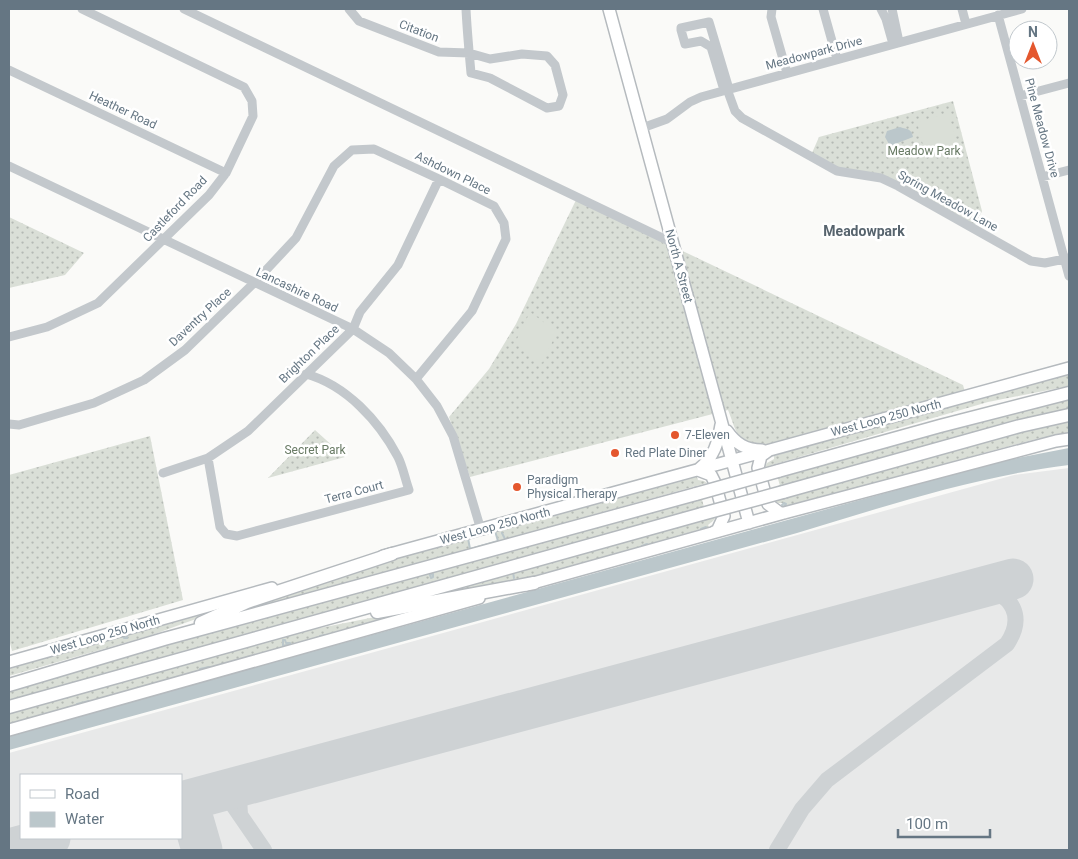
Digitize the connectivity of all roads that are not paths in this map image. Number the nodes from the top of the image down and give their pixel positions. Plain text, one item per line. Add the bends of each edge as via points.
1 (82, 9) edge
2 (184, 9) edge
3 (349, 9) edge
4 (466, 9) edge
5 (609, 9) edge
6 (772, 9) edge
7 (823, 9) edge
8 (962, 9) edge
9 (1022, 9) edge
10 (887, 11) edge
11 (998, 15) junction
12 (966, 24) junction
13 (896, 43) junction
14 (714, 46) dead end
15 (469, 54) junction
16 (837, 59) junction
17 (9, 70) edge
18 (787, 73) junction
19 (1069, 83) edge
20 (727, 90) junction
21 (1020, 96) junction
22 (642, 128) junction
23 (350, 151) joint
24 (9, 166) edge
25 (1069, 170) edge
26 (226, 173) junction
27 (1042, 178) junction
28 (439, 179) junction
29 (163, 240) junction
30 (674, 243) junction
31 (1067, 258) edge
32 (1069, 276) edge
33 (254, 283) junction
34 (353, 330) junction
35 (9, 337) edge
36 (1069, 368) edge
37 (306, 374) junction
38 (416, 379) junction
39 (1069, 393) edge
40 (1069, 415) edge
41 (722, 421) junction
42 (9, 424) edge
43 (1069, 439) edge
44 (768, 451) junction
45 (208, 458) junction
46 (732, 461) junction
47 (698, 470) junction
48 (163, 474) dead end
49 (784, 513) junction
50 (749, 523) junction
51 (480, 530) junction
52 (714, 532) junction
53 (392, 554) junction
54 (534, 583) junction
55 (284, 631) junction
56 (164, 639) junction
57 (9, 662) edge
58 (9, 685) edge
59 (9, 707) edge
60 (9, 730) edge

1 - 26 street, Castleford Road via 244,87 252,101 253,116
2 - 30 street
3 - 15 street, Citation via 359,21 439,52
4 - 15 street
5 - 22 main road, North A Street
6 - 18 street via 771,17
7 - 16 street
8 - 12 street
9 - 11 street, Meadowpark Drive
10 - 13 street
11 - 12 street, Meadowpark Drive
11 - 21 street, Pine Meadow Drive
12 - 13 street, Meadowpark Drive
13 - 16 street, Meadowpark Drive
14 - 20 street, Spring Meadow Lane
15 - 15 street, Citation via 490,59 522,54 547,56 555,65 563,95 559,106 547,108 490,78 470,73
16 - 18 street, Meadowpark Drive
17 - 26 street, Heather Road
18 - 20 street, Meadowpark Drive
19 - 21 street
20 - 22 street, Meadowpark Drive via 701,97 667,119
20 - 31 street, Spring Meadow Lane via 735,111 742,118 837,171 883,179 1031,261 1041,263
21 - 27 street, Pine Meadow Drive
22 - 30 main road, North A Street
23 - 28 street, Ashdown Place via 374,149
23 - 33 street, Daventry Place via 334,166 296,238
24 - 29 street, Lancashire Road
25 - 27 street
26 - 29 street, Castleford Road via 209,195
27 - 31 street, Pine Meadow Drive
28 - 34 street, Brighton Place via 398,265 360,312
28 - 38 street, Ashdown Place via 494,206 504,223 506,239 472,312
29 - 33 street, Lancashire Road
29 - 35 street, Castleford Road via 98,303 50,326
30 - 41 main road, North A Street
31 - 32 street, Pine Meadow Drive
33 - 34 street, Lancashire Road
33 - 42 street, Daventry Place via 185,350 144,380 94,403 20,425
34 - 37 street, Brighton Place
34 - 38 street, Lancashire Road via 389,354
36 - 44 main road, West Loop 250 North
37 - 45 street, Brighton Place via 248,431
37 - 45 street, Terra Court via 338,389 374,419 399,458 409,490 237,536 226,534 220,527
38 - 51 street, Lancashire Road via 437,406 453,436
39 - 56 highway, bridge
40 - 55 highway, bridge
41 - 44 main road via 735,442 754,450
41 - 46 main road, North A Street
41 - 47 main road via 714,453
43 - 49 main road
44 - 46 main road, West Loop 250 North
44 - 49 main road via 761,456 758,468 768,504
45 - 48 street, Brighton Place
46 - 47 main road, West Loop 250 North
46 - 50 main road, North A Street
47 - 51 main road, West Loop 250 North
47 - 52 main road via 711,475 724,516
49 - 50 main road
50 - 52 main road
51 - 53 main road, West Loop 250 North
52 - 54 main road
53 - 56 highway via 247,602
53 - 57 main road, West Loop 250 North
54 - 55 highway
54 - 60 main road
55 - 59 highway
56 - 58 highway

